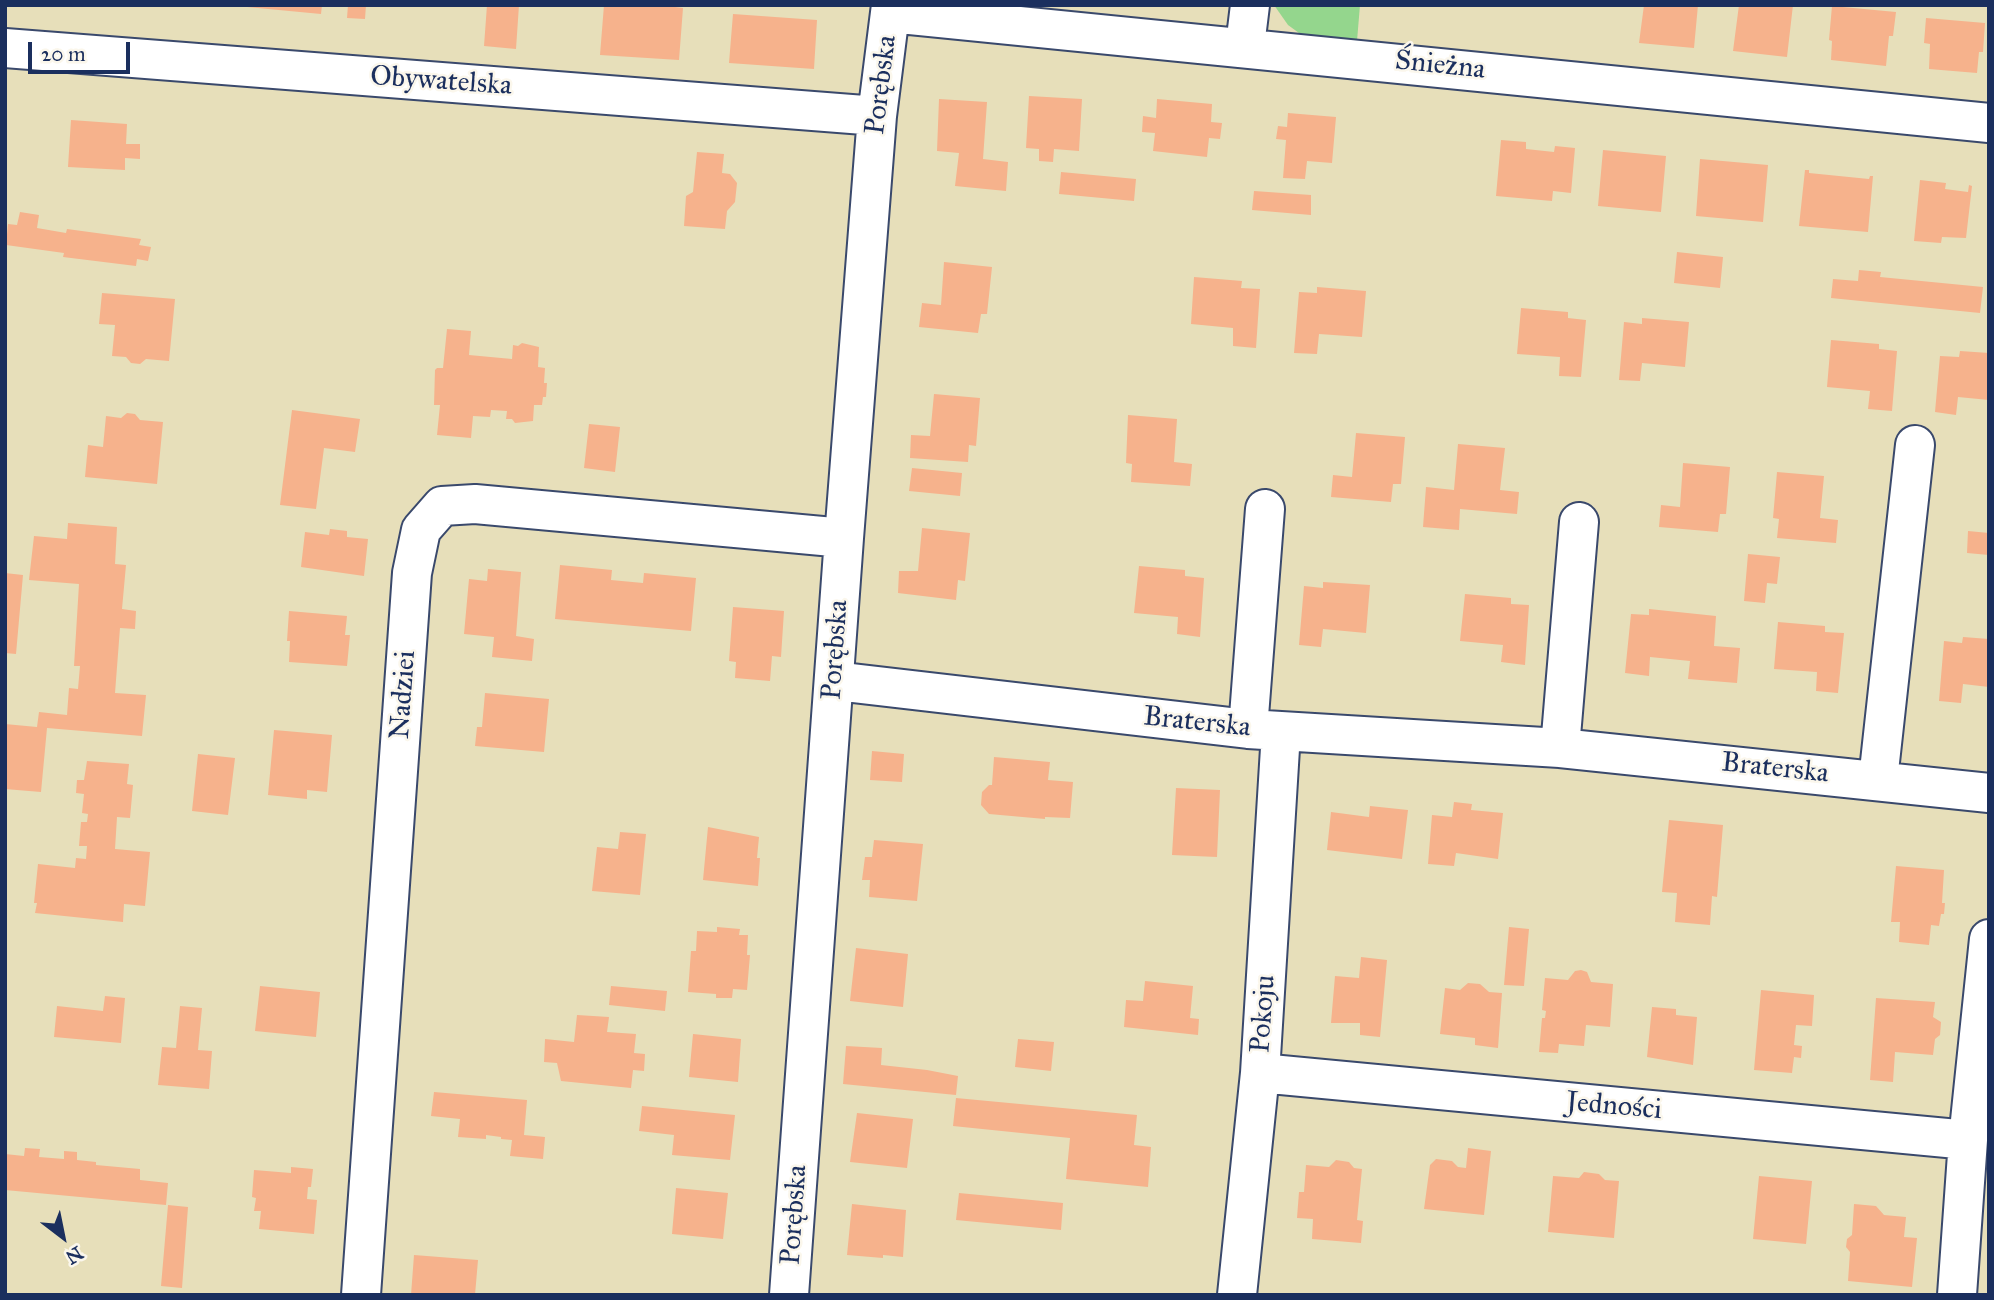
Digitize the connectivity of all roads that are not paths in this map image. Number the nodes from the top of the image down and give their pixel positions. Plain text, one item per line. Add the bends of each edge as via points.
1 (1250, 5) edge
2 (890, 9) edge
3 (1245, 46) junction
4 (5, 48) edge
5 (877, 116) junction
6 (1989, 122) edge
7 (1915, 445) dead end
8 (1265, 509) dead end
9 (1579, 522) dead end
10 (844, 538) junction
11 (835, 681) junction
12 (1265, 731) junction
13 (1560, 748) junction
14 (1878, 780) junction
15 (1989, 793) edge
16 (1989, 939) edge
17 (1260, 1073) junction
18 (1968, 1140) junction
19 (361, 1295) edge
20 (789, 1295) edge
21 (1237, 1295) edge
22 (1957, 1295) edge

1 - 3 street
2 - 3 street, Śnieżna
2 - 5 street, Porębska
3 - 6 street, Śnieżna
4 - 5 street, Obywatelska
5 - 10 street, Porębska
7 - 14 street
8 - 12 street, Pokoju
9 - 13 street
10 - 11 street, Porębska
10 - 19 street, Nadziei via 475,504 442,506 421,530 412,573
11 - 12 street, Braterska
11 - 20 street, Porębska
12 - 13 street, Braterska
12 - 17 street, Pokoju
13 - 14 street, Braterska
14 - 15 street, Braterska
16 - 18 street
17 - 18 street, Jedności
17 - 21 street, Pokoju
18 - 22 street

